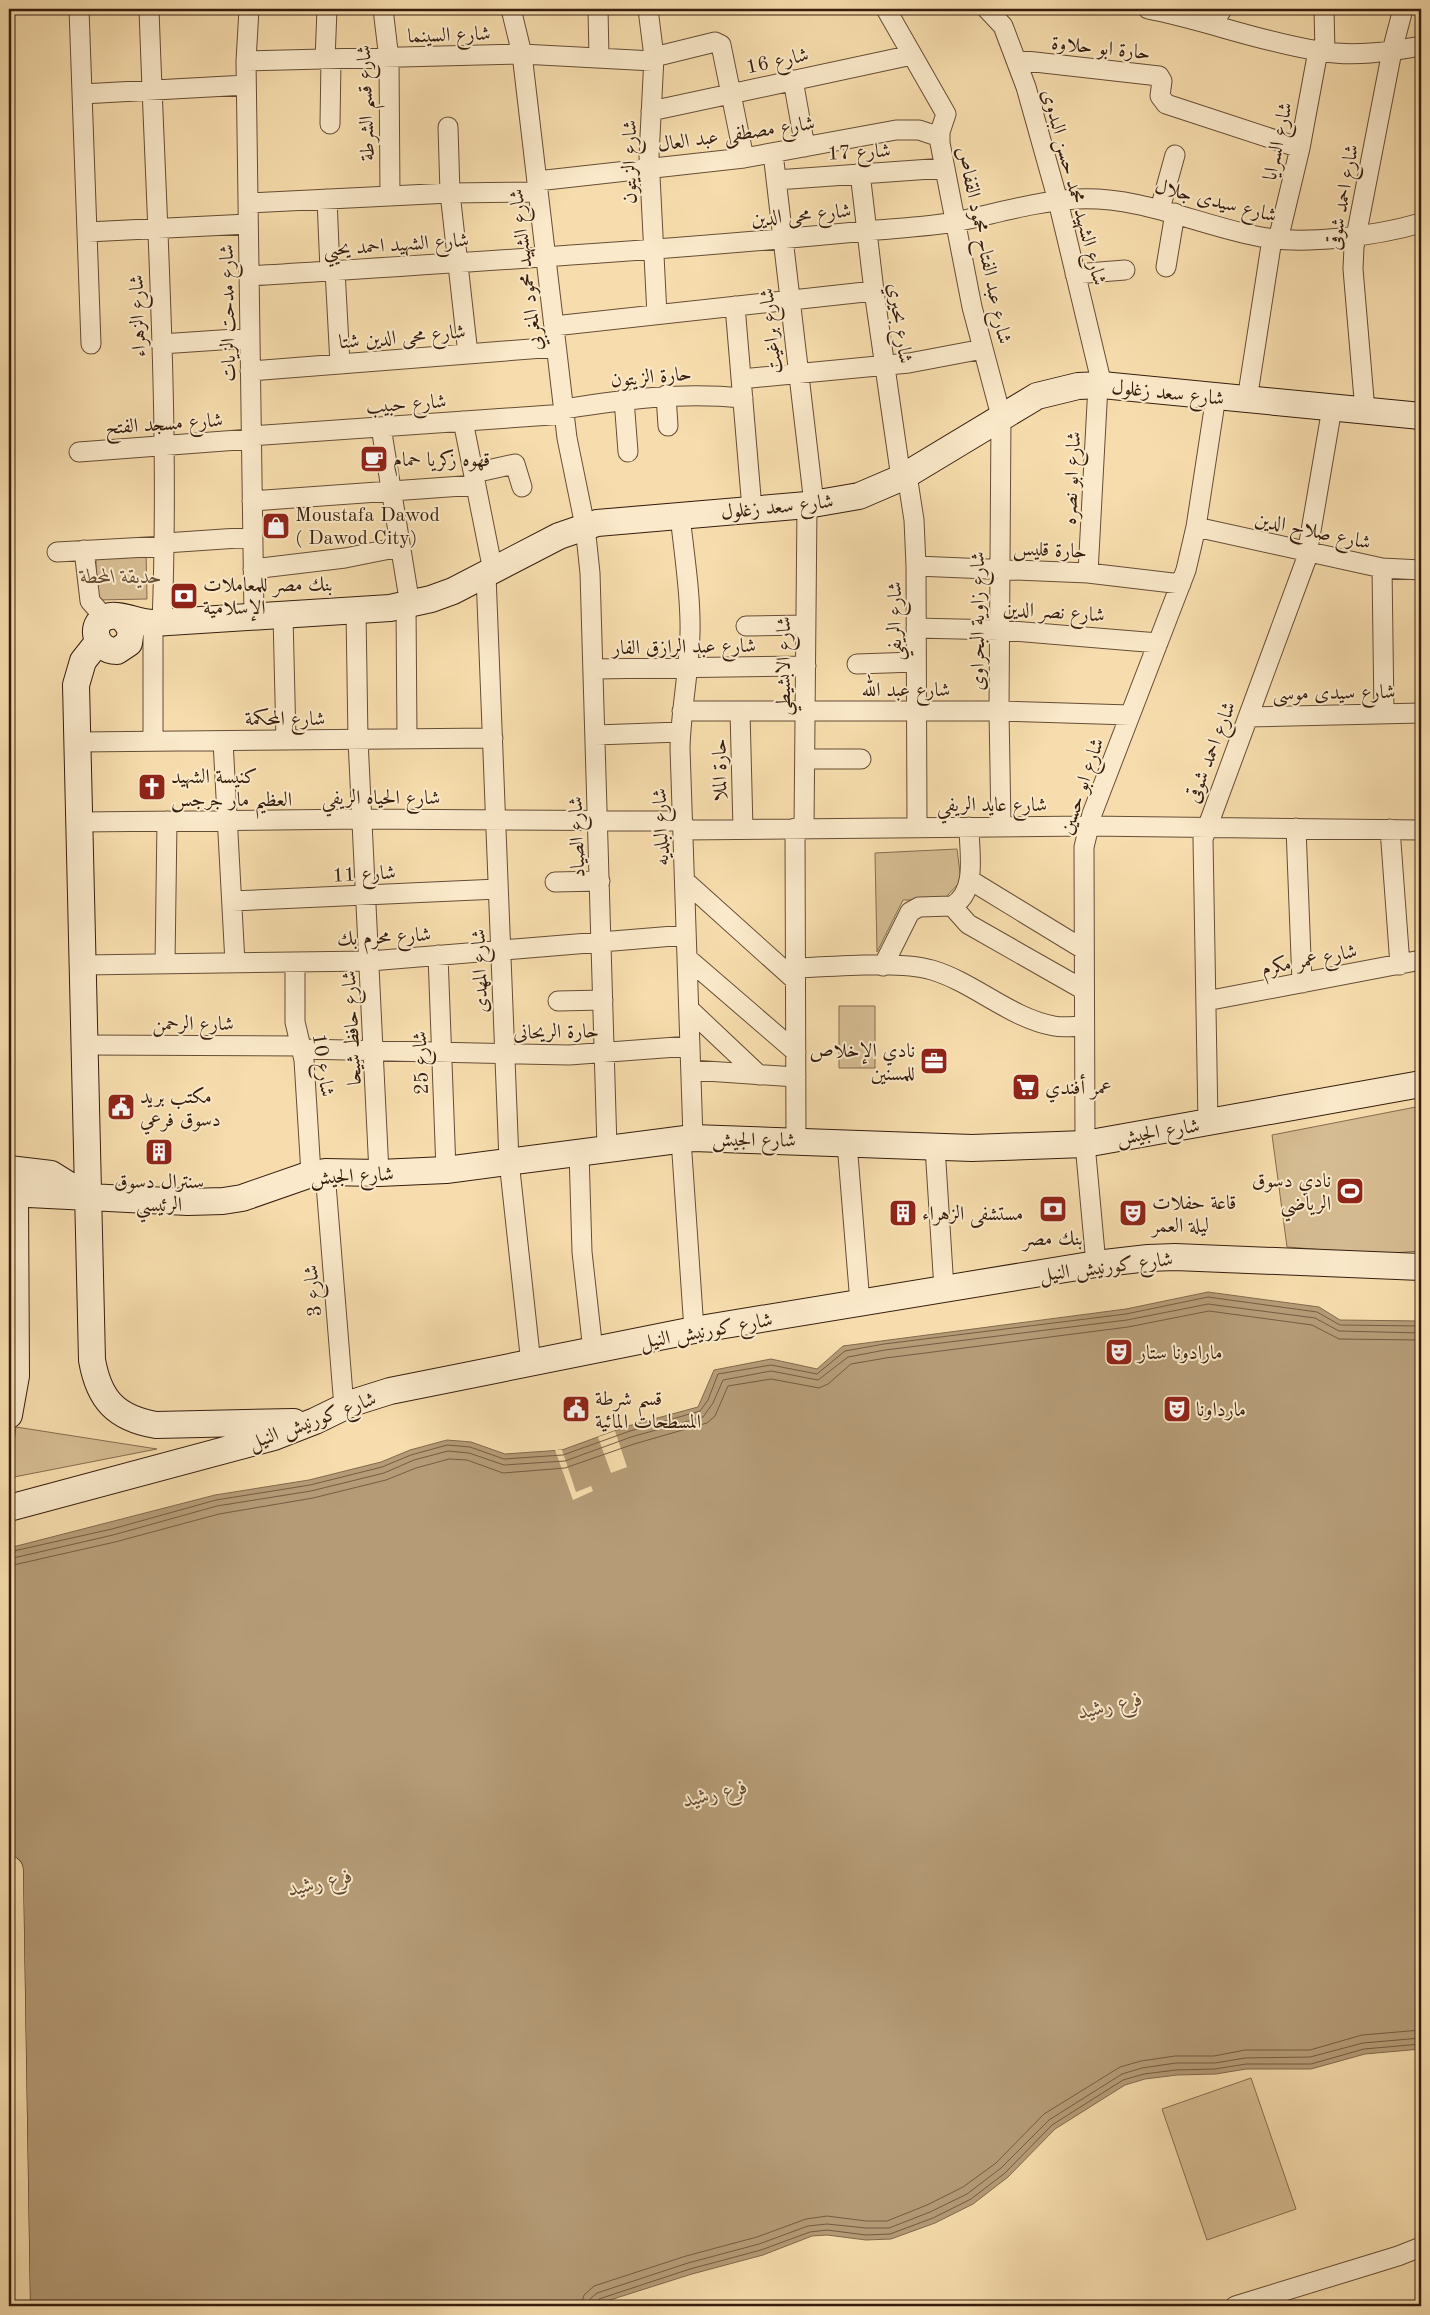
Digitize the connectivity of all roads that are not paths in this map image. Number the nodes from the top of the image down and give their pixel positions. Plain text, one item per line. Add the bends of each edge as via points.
1 (79, 9) edge
2 (149, 9) edge
3 (249, 9) edge
4 (327, 9) edge
5 (383, 9) edge
6 (511, 9) edge
7 (598, 9) edge
8 (648, 9) edge
9 (886, 9) edge
10 (986, 9) edge
11 (1148, 9) edge
12 (1324, 9) edge
13 (1403, 9) edge
14 (1218, 17) edge
15 (1421, 46) edge
16 (1322, 51) junction
17 (1392, 52) junction
18 (522, 54) junction
19 (912, 55) junction
20 (599, 58) junction
21 (389, 59) junction
22 (653, 59) junction
23 (328, 60) junction
24 (1017, 60) junction
25 (246, 61) junction
26 (793, 80) junction
27 (246, 85) junction
28 (152, 90) junction
29 (732, 93) junction
30 (82, 94) junction
31 (651, 111) junction
32 (330, 124) dead end
33 (448, 127) dead end
34 (940, 138) junction
35 (805, 147) junction
36 (1300, 148) junction
37 (773, 153) junction
38 (1175, 155) dead end
39 (744, 158) junction
40 (945, 168) junction
41 (650, 169) junction
42 (860, 173) junction
43 (776, 180) junction
44 (538, 187) junction
45 (450, 193) junction
46 (390, 196) junction
47 (327, 199) junction
48 (1058, 201) junction
49 (248, 203) junction
50 (1167, 211) junction
51 (955, 222) junction
52 (1421, 223) edge
53 (248, 224) junction
54 (157, 228) junction
55 (867, 231) junction
56 (87, 232) junction
57 (1357, 236) junction
58 (782, 238) junction
59 (1275, 239) junction
60 (653, 248) junction
61 (546, 257) junction
62 (458, 262) junction
63 (1166, 266) dead end
64 (332, 270) junction
65 (1125, 270) dead end
66 (1076, 274) junction
67 (249, 276) junction
68 (874, 291) junction
69 (789, 300) junction
70 (735, 306) junction
71 (657, 315) junction
72 (554, 326) junction
73 (250, 338) junction
74 (91, 344) dead end
75 (161, 344) junction
76 (556, 347) junction
77 (983, 349) junction
78 (468, 354) junction
79 (340, 364) junction
80 (884, 366) junction
81 (250, 371) junction
82 (797, 374) junction
83 (741, 379) junction
84 (1100, 385) junction
85 (666, 395) junction
86 (1216, 396) junction
87 (743, 398) junction
88 (624, 399) junction
89 (1247, 400) junction
90 (1332, 408) junction
91 (1364, 411) junction
92 (564, 412) junction
93 (1001, 416) junction
94 (1421, 416) edge
95 (462, 421) junction
96 (668, 426) dead end
97 (381, 427) junction
98 (251, 438) junction
99 (164, 445) junction
100 (80, 452) dead end
101 (628, 452) dead end
102 (904, 476) junction
103 (475, 479) junction
104 (522, 488) dead end
105 (391, 491) junction
106 (252, 501) junction
107 (810, 504) junction
108 (752, 509) junction
109 (680, 515) junction
110 (585, 526) junction
111 (1196, 527) junction
112 (253, 537) junction
113 (165, 545) junction
114 (400, 547) junction
115 (84, 550) junction
116 (57, 552) dead end
117 (1308, 552) junction
118 (916, 566) junction
119 (1382, 568) junction
120 (253, 569) junction
121 (1000, 569) junction
122 (1421, 570) edge
123 (489, 573) junction
124 (1088, 573) junction
125 (1181, 584) junction
126 (408, 605) junction
127 (356, 612) junction
128 (283, 616) junction
129 (254, 617) junction
130 (158, 623) junction
131 (806, 625) junction
132 (108, 626) junction
133 (746, 626) dead end
134 (916, 628) junction
135 (1000, 630) junction
136 (1158, 643) junction
137 (916, 662) junction
138 (857, 664) dead end
139 (806, 666) junction
140 (687, 668) junction
141 (594, 670) junction
142 (682, 710) junction
143 (740, 711) junction
144 (805, 711) junction
145 (917, 711) junction
146 (999, 712) junction
147 (1421, 713) edge
148 (1384, 714) junction
149 (1130, 715) junction
150 (1248, 716) junction
151 (680, 732) junction
152 (596, 735) junction
153 (493, 738) junction
154 (407, 739) junction
155 (223, 740) junction
156 (286, 740) junction
157 (358, 740) junction
158 (153, 741) junction
159 (78, 742) junction
160 (805, 759) junction
161 (861, 759) dead end
162 (363, 819) junction
163 (227, 820) junction
164 (496, 820) junction
165 (598, 820) junction
166 (166, 821) junction
167 (80, 822) junction
168 (683, 825) junction
169 (1001, 826) junction
170 (1088, 826) junction
171 (917, 827) junction
172 (969, 827) junction
173 (1205, 827) junction
174 (799, 828) junction
175 (1296, 828) junction
176 (743, 829) junction
177 (1390, 829) junction
178 (1421, 830) edge
179 (970, 880) junction
180 (600, 881) junction
181 (685, 881) junction
182 (555, 882) dead end
183 (498, 889) junction
184 (366, 895) junction
185 (232, 901) junction
186 (952, 906) junction
187 (686, 935) junction
188 (601, 942) junction
189 (1084, 948) junction
190 (501, 950) junction
191 (438, 955) junction
192 (687, 958) junction
193 (1421, 960) edge
194 (370, 961) junction
195 (294, 962) junction
196 (235, 963) junction
197 (165, 964) junction
198 (83, 965) junction
199 (1400, 965) junction
200 (883, 966) junction
201 (795, 974) junction
202 (1302, 983) junction
203 (1084, 990) junction
204 (603, 1000) junction
205 (558, 1001) dead end
206 (1206, 1001) junction
207 (689, 1009) junction
208 (1084, 1026) junction
209 (85, 1045) junction
210 (690, 1046) junction
211 (301, 1048) junction
212 (375, 1051) junction
213 (604, 1052) junction
214 (796, 1052) junction
215 (442, 1053) junction
216 (504, 1054) junction
217 (691, 1070) junction
218 (760, 1075) junction
219 (796, 1077) junction
220 (1421, 1084) edge
221 (1208, 1123) junction
222 (687, 1138) junction
223 (796, 1140) junction
224 (847, 1143) junction
225 (1085, 1144) junction
226 (935, 1147) junction
227 (607, 1148) junction
228 (579, 1152) junction
229 (508, 1162) junction
230 (446, 1170) junction
231 (318, 1173) junction
232 (379, 1173) junction
233 (11, 1185) edge
234 (88, 1197) junction
235 (1096, 1264) junction
236 (1421, 1267) edge
237 (944, 1289) junction
238 (860, 1303) junction
239 (694, 1330) junction
240 (593, 1351) junction
241 (531, 1364) junction
242 (344, 1407) junction
243 (9, 1416) edge
244 (315, 1421) junction
245 (9, 1508) edge
246 (9, 1870) edge
247 (1421, 2247) edge
248 (16, 2306) edge
249 (1235, 2306) edge

1 - 30 street
2 - 28 street, شارع الزهراء
3 - 25 street, شارع مدحت الزيات
4 - 23 street
5 - 21 street, شارع قسم الشرطة
6 - 18 street, شارع الشهيد محمود المغربي
7 - 20 street
8 - 22 street, شارع الزيتون
9 - 19 street, شارع عبد الفتاح محمود القفاص
10 - 24 street, شارع الشهيد محمد حسن البدوى via 1004,26
11 - 14 street
12 - 16 street, شارع السرايا
13 - 17 street, شارع احمد شوقى
14 - 16 street
15 - 17 street
16 - 17 street via 1348,54
16 - 36 street, شارع السرايا
17 - 57 street, شارع احمد شوقى
18 - 20 street, شارع السينما
18 - 21 street, شارع السينما
18 - 44 street, شارع الشهيد محمود المغربي
19 - 26 street, شارع 16
19 - 34 street, شارع عبد الفتاح محمود القفاص via 945,110
20 - 22 street, شارع السينما
21 - 23 street, شارع السينما
21 - 46 street, شارع قسم الشرطة
22 - 29 street, شارع السينما via 715,42 719,44
22 - 31 street, شارع الزيتون
23 - 25 street, شارع السينما
23 - 32 street
24 - 36 street, حارة ابو حلاوة via 1159,76 1162,84 1160,96 1166,104
24 - 48 street, شارع الشهيد محمد حسن البدوى
25 - 27 street, شارع مدحت الزيات
26 - 29 street, شارع 16
26 - 35 street
27 - 28 street
27 - 49 street, شارع مدحت الزيات
28 - 30 street
28 - 54 street, شارع الزهراء
29 - 31 street, شارع 16
29 - 39 street
30 - 56 street
31 - 41 street, شارع الزيتون
33 - 45 street
34 - 35 street, شارع مصطفى عبد العال via 918,130 896,130
34 - 40 street, شارع عبد الفتاح محمود القفاص
35 - 37 street, شارع مصطفى عبد العال
36 - 59 street, شارع السرايا
37 - 39 street, شارع مصطفى عبد العال
37 - 43 street, شارع براغيت
38 - 50 street
39 - 41 street, شارع مصطفى عبد العال
40 - 42 street, شارع 17
40 - 51 street, شارع عبد الفتاح محمود القفاص
41 - 44 street, شارع مصطفى عبد العال
41 - 60 street, شارع الزيتون
42 - 43 street, شارع 17
42 - 55 street, شارع بحيري
43 - 58 street, شارع براغيت
44 - 45 street, شارع مصطفى عبد العال
44 - 61 street, شارع الشهيد محمود المغربي
45 - 46 street, شارع مصطفى عبد العال
45 - 62 street
46 - 47 street, شارع مصطفى عبد العال
47 - 49 street, شارع مصطفى عبد العال
47 - 64 street
48 - 50 street, شارع سيدى جلال via 1120,201
48 - 51 street, شارع محى الدين
48 - 66 street, شارع الشهيد محمد حسن البدوى
49 - 53 street, شارع مدحت الزيات
50 - 59 street, شارع سيدى جلال
50 - 63 street
51 - 55 street, شارع محى الدين
51 - 77 street, شارع عبد الفتاح محمود القفاص
52 - 57 street, شارع سيدى جلال
53 - 54 street
53 - 67 street, شارع مدحت الزيات
54 - 56 street
54 - 75 street, شارع الزهراء
55 - 58 street, شارع محى الدين
55 - 68 street, شارع بحيري
56 - 74 street
57 - 59 street, شارع سيدى جلال
57 - 91 street, شارع احمد شوقى via 1353,269
58 - 60 street, شارع محى الدين
58 - 69 street, شارع براغيت
59 - 89 street, شارع السرايا
60 - 61 street, شارع محى الدين
60 - 71 street, شارع الزيتون
61 - 62 street, شارع الشهيد احمد يحيي
61 - 72 street, شارع الشهيد محمود المغربي
62 - 64 street, شارع الشهيد احمد يحيي
62 - 78 street
64 - 67 street, شارع الشهيد احمد يحيي
64 - 79 street
65 - 66 street
66 - 84 street, شارع الشهيد محمد حسن البدوى
67 - 73 street, شارع مدحت الزيات
68 - 69 street
68 - 80 street, شارع بحيري
69 - 70 street
69 - 82 street, شارع براغيت
70 - 71 street
70 - 83 street
71 - 72 street
72 - 76 street, شارع الشهيد محمود المغربي
73 - 75 street
73 - 81 street, شارع مدحت الزيات
75 - 99 street, شارع الزهراء
76 - 78 street, شارع محى الدين شتا
76 - 92 street, شارع الشهيد محمود المغربي
77 - 80 street
77 - 93 street, شارع عبد الفتاح محمود القفاص
78 - 79 street, شارع محى الدين شتا
79 - 81 street, شارع محى الدين شتا
80 - 82 street
80 - 102 street, شارع بحيري
81 - 98 street, شارع مدحت الزيات
82 - 83 street
82 - 107 street, شارع براغيت
83 - 87 street
84 - 86 main road, شارع سعد زغلول
84 - 93 main road, شارع سعد زغلول via 1037,396
84 - 124 street, شارع ابو نصره
85 - 87 street, حارة الزيتون
85 - 88 street, حارة الزيتون
85 - 96 street
86 - 89 main road, شارع سعد زغلول
86 - 111 street, شارع ابو حسين
87 - 108 street
88 - 92 street, حارة الزيتون
88 - 101 street
89 - 90 main road, شارع سعد زغلول
90 - 91 main road, شارع سعد زغلول
90 - 117 street, شارع احمد شوقى
91 - 94 main road, شارع سعد زغلول
92 - 95 street, شارع حبيب
92 - 110 street, شارع الشهيد محمود المغربي
93 - 102 main road, شارع سعد زغلول
93 - 121 street, شارع زاوية البحراوى
95 - 97 street, شارع حبيب
95 - 103 street, شارع المهدى
97 - 98 street, شارع حبيب
97 - 105 street
98 - 99 street, شارع مسجد الفتح
98 - 106 street, شارع مدحت الزيات
99 - 100 street, شارع مسجد الفتح
99 - 113 street, شارع الزهراء
102 - 107 main road, شارع سعد زغلول via 859,496
102 - 118 street, شارع الريفي via 914,520
103 - 104 street via 515,464
103 - 105 street
103 - 123 street, شارع المهدى
105 - 106 street
105 - 114 street
106 - 112 street, شارع مدحت الزيات
107 - 108 main road, شارع سعد زغلول
107 - 131 street, شارع الابشيطي
108 - 109 main road, شارع سعد زغلول
109 - 110 main road, شارع سعد زغلول via 609,520
109 - 140 street, شارع البلديه via 690,613
110 - 123 main road, شارع سعد زغلول
110 - 141 street, شارع الصياد
111 - 117 street, شارع صلاح الدين
111 - 125 street, شارع ابو حسين
112 - 113 street
112 - 120 street, شارع مدحت الزيات
113 - 115 street
113 - 130 street, شارع الزهراء
114 - 120 street via 345,558
114 - 126 street
115 - 116 street
115 - 132 street via 90,601
117 - 119 street, شارع صلاح الدين
117 - 150 street, شارع احمد شوقى
118 - 121 street, حارة قليس
118 - 134 street, شارع الريفي
119 - 122 street, شارع صلاح الدين
119 - 148 street
120 - 129 street, شارع مدحت الزيات
121 - 124 street, حارة قليس
121 - 135 street, شارع زاوية البحراوى
123 - 126 main road, شارع سعد زغلول via 453,591
123 - 153 street, شارع المهدى
124 - 125 street, حارة قليس
125 - 136 street, شارع ابو حسين
126 - 127 main road, شارع سعد زغلول
126 - 154 street
127 - 128 main road, شارع سعد زغلول
127 - 157 street, شارع حافظ شيحا
128 - 129 main road, شارع سعد زغلول
128 - 156 street
129 - 130 main road, شارع سعد زغلول
130 - 132 main road, شارع سعد زغلول
130 - 158 street, شارع الزهراء
131 - 133 street
131 - 139 street, شارع الابشيطي
132 - 159 main road via 78,673
134 - 135 street, شارع نصر الدين
134 - 137 street, شارع الريفي
135 - 136 street, شارع نصر الدين
135 - 146 street, شارع زاوية البحراوى
136 - 149 street, شارع ابو حسين
137 - 138 street
137 - 145 street, شارع الريفي
139 - 140 street, شارع عبد الرازق الفار
139 - 144 street, شارع الابشيطي
140 - 141 street, شارع عبد الرازق الفار
140 - 142 street, شارع البلديه
141 - 152 street, شارع الصياد
142 - 143 street, شارع عبد الله
142 - 151 street, شارع البلديه
143 - 144 street, شارع عبد الله
143 - 176 street, حارة الملا
144 - 145 street, شارع عبد الله
144 - 160 street, شارع الابشيطي
145 - 146 street, شارع عبد الله
145 - 171 street, شارع الريفي
146 - 149 street, شارع عبد الله
146 - 169 street, شارع زاوية البحراوى
147 - 148 street, شارع سيدى موسى
148 - 150 street, شارع سيدى موسى
149 - 170 street, شارع ابو حسين
150 - 173 street, شارع احمد شوقى
151 - 152 street
151 - 168 street, شارع البلديه
152 - 165 street, شارع الصياد
153 - 154 street, شارع المحكمة
153 - 164 street, شارع المهدى
154 - 157 street, شارع المحكمة
155 - 156 street, شارع المحكمة
155 - 158 street, شارع المحكمة
155 - 163 street
156 - 157 street, شارع المحكمة
157 - 162 street, شارع حافظ شيحا
158 - 159 street, شارع المحكمة
159 - 167 main road
160 - 161 street
160 - 174 street, شارع الابشيطي
162 - 163 street, شارع الحياه الريفي
162 - 164 street, شارع الحياه الريفي
162 - 184 street, شارع حافظ شيحا
163 - 166 street, شارع الحياه الريفي
163 - 185 street
164 - 165 street, شارع الحياه الريفي
164 - 183 street, شارع المهدى
165 - 168 street, شارع الحياه الريفي
165 - 180 street, شارع الصياد
166 - 167 street, شارع الحياه الريفي
166 - 197 street
167 - 198 main road
168 - 176 street, شارع عايد الريفي
168 - 181 street, شارع البلديه
169 - 170 street, شارع عايد الريفي
169 - 172 street, شارع عايد الريفي
170 - 173 street, شارع عايد الريفي
170 - 189 street, شارع ابو حسين via 1083,858
171 - 172 street, شارع عايد الريفي
171 - 174 street, شارع عايد الريفي
172 - 179 street
173 - 175 street, شارع عايد الريفي
173 - 206 street, شارع احمد شوقى via 1202,850
174 - 176 street, شارع عايد الريفي
174 - 201 street, شارع الابشيطي
175 - 177 street, شارع عايد الريفي
175 - 202 street
177 - 178 street, شارع عايد الريفي
177 - 199 street
179 - 186 street via 966,892
179 - 189 street
180 - 182 street
180 - 188 street, شارع الصياد
181 - 187 street, شارع البلديه
181 - 201 street
183 - 184 street, شارع 11
183 - 190 street, شارع المهدى
184 - 185 street, شارع 11
184 - 194 street, شارع حافظ شيحا
185 - 196 street
186 - 200 street via 919,907 910,912
186 - 203 street via 968,924
187 - 188 street, شارع محرم بك
187 - 192 street, شارع البلديه
188 - 190 street, شارع محرم بك
188 - 204 street, شارع الصياد
189 - 203 street, شارع ابو حسين
190 - 191 street, شارع محرم بك
190 - 216 street, شارع المهدى
191 - 194 street, شارع محرم بك
191 - 215 street, شارع 25
192 - 207 street, شارع البلديه
192 - 214 street
193 - 199 street, شارع عمر مكرم
194 - 195 street, شارع محرم بك
194 - 212 street, شارع حافظ شيحا
195 - 196 street, شارع محرم بك
195 - 211 street, شارع 10 via 296,1022
196 - 197 street, شارع محرم بك
197 - 198 street, شارع محرم بك
198 - 209 main road
199 - 202 street, شارع عمر مكرم
200 - 201 street
200 - 208 street via 909,965 934,971 1036,1021 1055,1026
201 - 214 street, شارع الابشيطي
202 - 206 street, شارع عمر مكرم
203 - 208 street, شارع ابو حسين
204 - 205 street
204 - 213 street, شارع الصياد
206 - 221 street, شارع احمد شوقى
207 - 210 street, شارع البلديه
207 - 218 street
208 - 225 street, شارع ابو حسين
209 - 211 street, شارع الرحمن
209 - 234 main road
210 - 213 street, حارة الريحانى
210 - 217 street, شارع البلديه
211 - 212 street, حارة الريحانى
211 - 231 street, شارع 10
212 - 215 street, حارة الريحانى
212 - 232 street, شارع حافظ شيحا
213 - 216 street, حارة الريحانى
213 - 227 street, شارع الصياد
214 - 219 street, شارع الابشيطي
215 - 216 street, حارة الريحانى
215 - 230 street, شارع 25
216 - 229 street, شارع المهدى
217 - 218 street
217 - 222 street, شارع البلديه
218 - 219 street
219 - 223 street, شارع الابشيطي
220 - 221 main road, شارع الجيش
221 - 225 main road, شارع الجيش
222 - 223 main road, شارع الجيش
222 - 227 main road, شارع الجيش
222 - 239 street, شارع البلديه
223 - 224 main road, شارع الجيش
224 - 226 main road, شارع الجيش
224 - 238 street
225 - 226 main road, شارع الجيش
225 - 235 street, شارع ابو حسين
226 - 237 street
227 - 228 main road, شارع الجيش
228 - 229 main road, شارع الجيش
228 - 240 street via 582,1252
229 - 230 main road, شارع الجيش
229 - 241 street, شارع المهدى
230 - 232 main road, شارع الجيش
231 - 232 main road, شارع الجيش
231 - 234 main road, شارع الجيش via 242,1198 222,1201
231 - 242 street, شارع 3
233 - 234 main road, شارع الجيش
233 - 243 main road via 16,1376
234 - 244 main road via 92,1360 98,1386 118,1412 136,1421 156,1425
235 - 236 main road, شارع كورنيش النيل via 1175,1257
235 - 237 main road, شارع كورنيش النيل
237 - 238 main road, شارع كورنيش النيل
238 - 239 main road, شارع كورنيش النيل
239 - 240 main road, شارع كورنيش النيل
240 - 241 main road, شارع كورنيش النيل
241 - 242 main road, شارع كورنيش النيل via 390,1391
242 - 244 main road, شارع كورنيش النيل
244 - 245 main road, شارع كورنيش النيل via 253,1444 113,1478
246 - 248 highway
247 - 249 street

